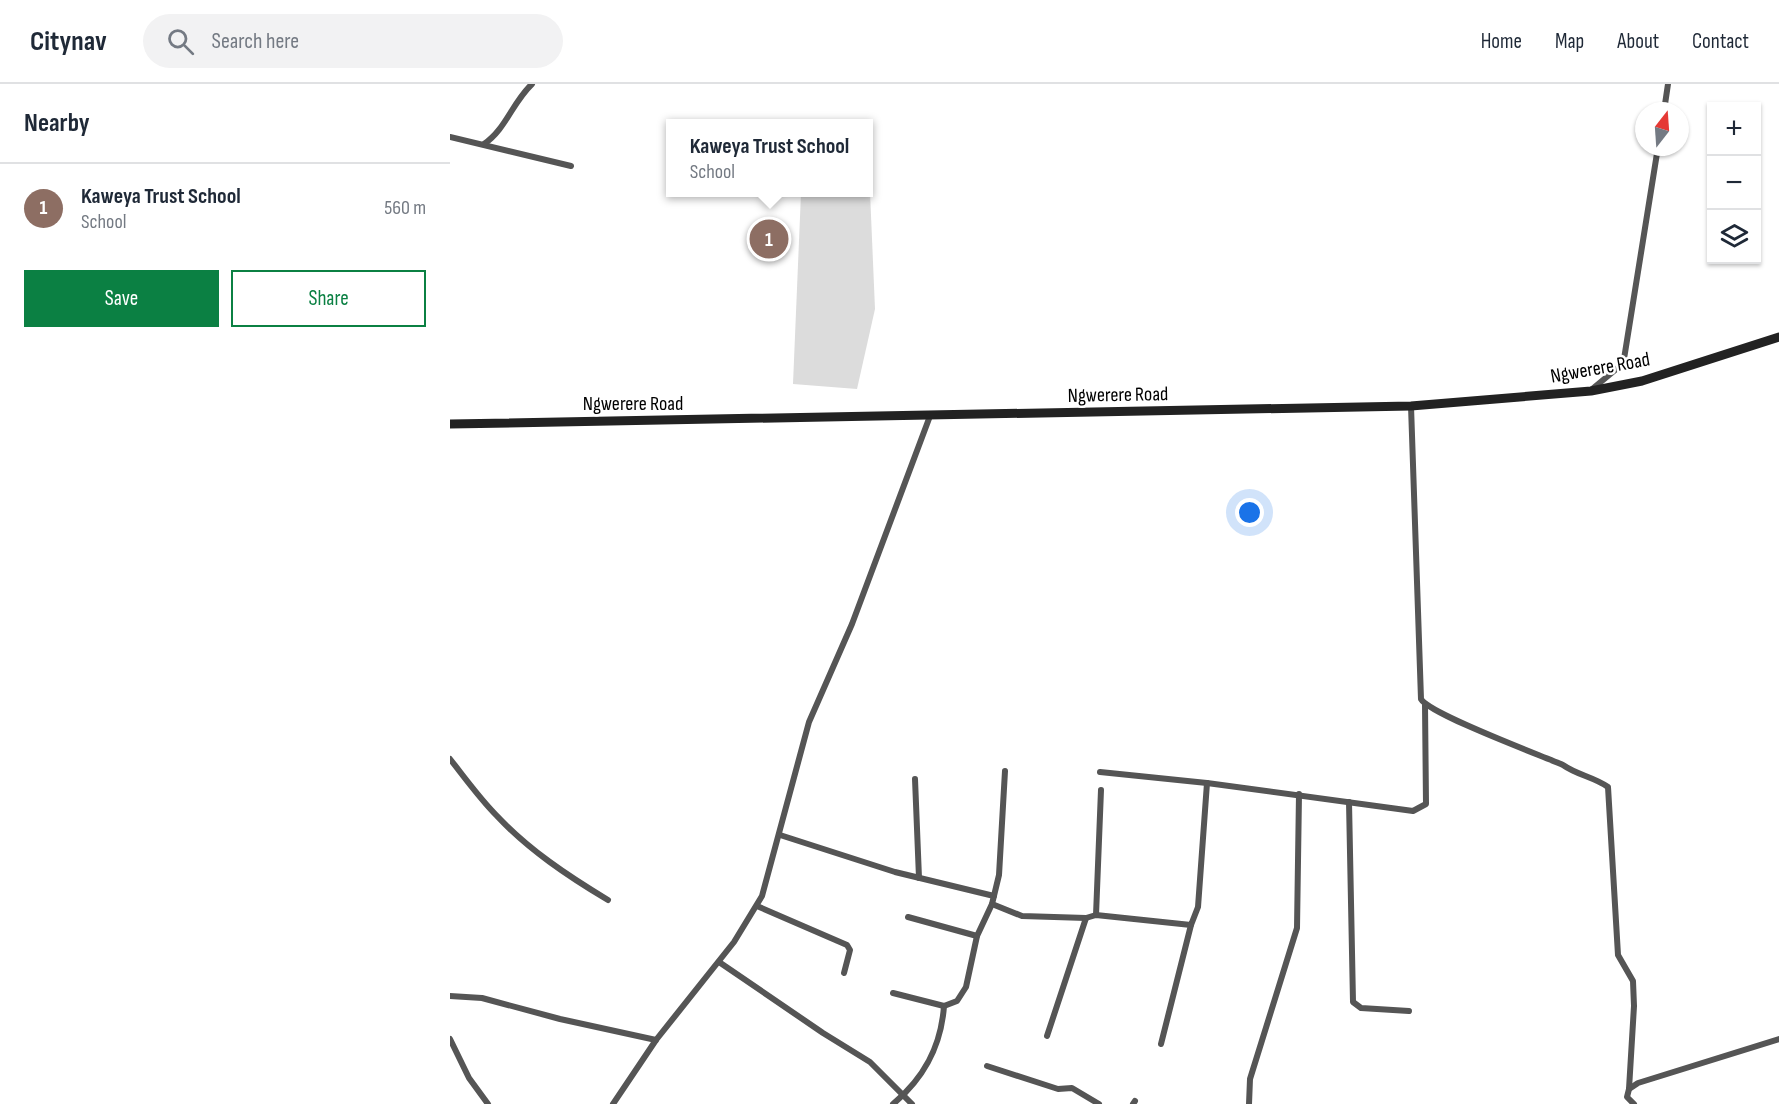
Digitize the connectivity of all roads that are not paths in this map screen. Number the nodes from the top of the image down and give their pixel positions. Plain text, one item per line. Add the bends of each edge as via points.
1 (532, 84) edge
2 (1668, 84) edge
3 (1665, 102) edge
4 (450, 137) edge
5 (484, 144) junction
6 (1657, 156) edge
7 (571, 166) dead end
8 (1779, 337) edge
9 (1591, 391) junction
10 (1411, 406) junction
11 (930, 416) junction
12 (450, 424) edge
13 (1425, 705) junction
14 (450, 759) edge
15 (1005, 771) dead end
16 (1100, 772) dead end
17 (915, 779) dead end
18 (1208, 783) junction
19 (1101, 790) dead end
20 (1299, 794) junction
21 (1349, 801) junction
22 (780, 835) junction
23 (919, 878) junction
24 (994, 896) junction
25 (608, 900) dead end
26 (992, 904) junction
27 (757, 906) junction
28 (1096, 915) junction
29 (908, 917) dead end
30 (1086, 918) junction
31 (1191, 925) junction
32 (977, 936) junction
33 (719, 962) junction
34 (844, 973) dead end
35 (893, 993) dead end
36 (450, 996) edge
37 (944, 1006) junction
38 (1409, 1011) dead end
39 (1047, 1036) dead end
40 (450, 1039) edge
41 (1779, 1039) edge
42 (656, 1040) junction
43 (1161, 1044) dead end
44 (987, 1066) dead end
45 (1629, 1089) junction
46 (904, 1094) junction
47 (488, 1104) edge
48 (613, 1104) edge
49 (893, 1104) edge
50 (912, 1104) edge
51 (1099, 1104) edge
52 (1249, 1104) edge
53 (1634, 1104) edge

1 - 5 street via 513,104 496,136
2 - 3 street
4 - 5 street
5 - 7 street
6 - 9 street via 1624,359
8 - 9 main road, Ngwerere Road via 1642,381
9 - 10 main road, Ngwerere Road
10 - 11 main road, Ngwerere Road
10 - 13 street via 1419,681
11 - 12 main road, Ngwerere Road
11 - 22 street via 852,624 809,722
13 - 21 street via 1426,804 1413,811
13 - 45 street via 1573,772 1596,778 1608,787 1618,956 1633,981
14 - 25 street via 495,815 556,867
15 - 24 street via 999,875
16 - 18 street
17 - 23 street
18 - 20 street
18 - 31 street via 1198,907
19 - 28 street
20 - 21 street
20 - 52 street via 1299,918 1250,1079
21 - 38 street via 1353,1002 1361,1008
22 - 23 street
22 - 27 street
23 - 24 street
24 - 26 street
26 - 30 street via 1022,916
26 - 32 street
27 - 33 street
27 - 34 street via 847,945 850,950
28 - 30 street
28 - 31 street
29 - 32 street
30 - 39 street
31 - 43 street
32 - 37 street via 966,987 957,1001
33 - 42 street
33 - 46 street via 870,1062
35 - 37 street
36 - 42 street via 482,998
37 - 46 street via 941,1030 930,1061
40 - 47 street via 469,1078
41 - 45 street
42 - 48 street
44 - 51 street via 1058,1089 1072,1088
45 - 53 street via 1628,1097
46 - 49 street
46 - 50 street

